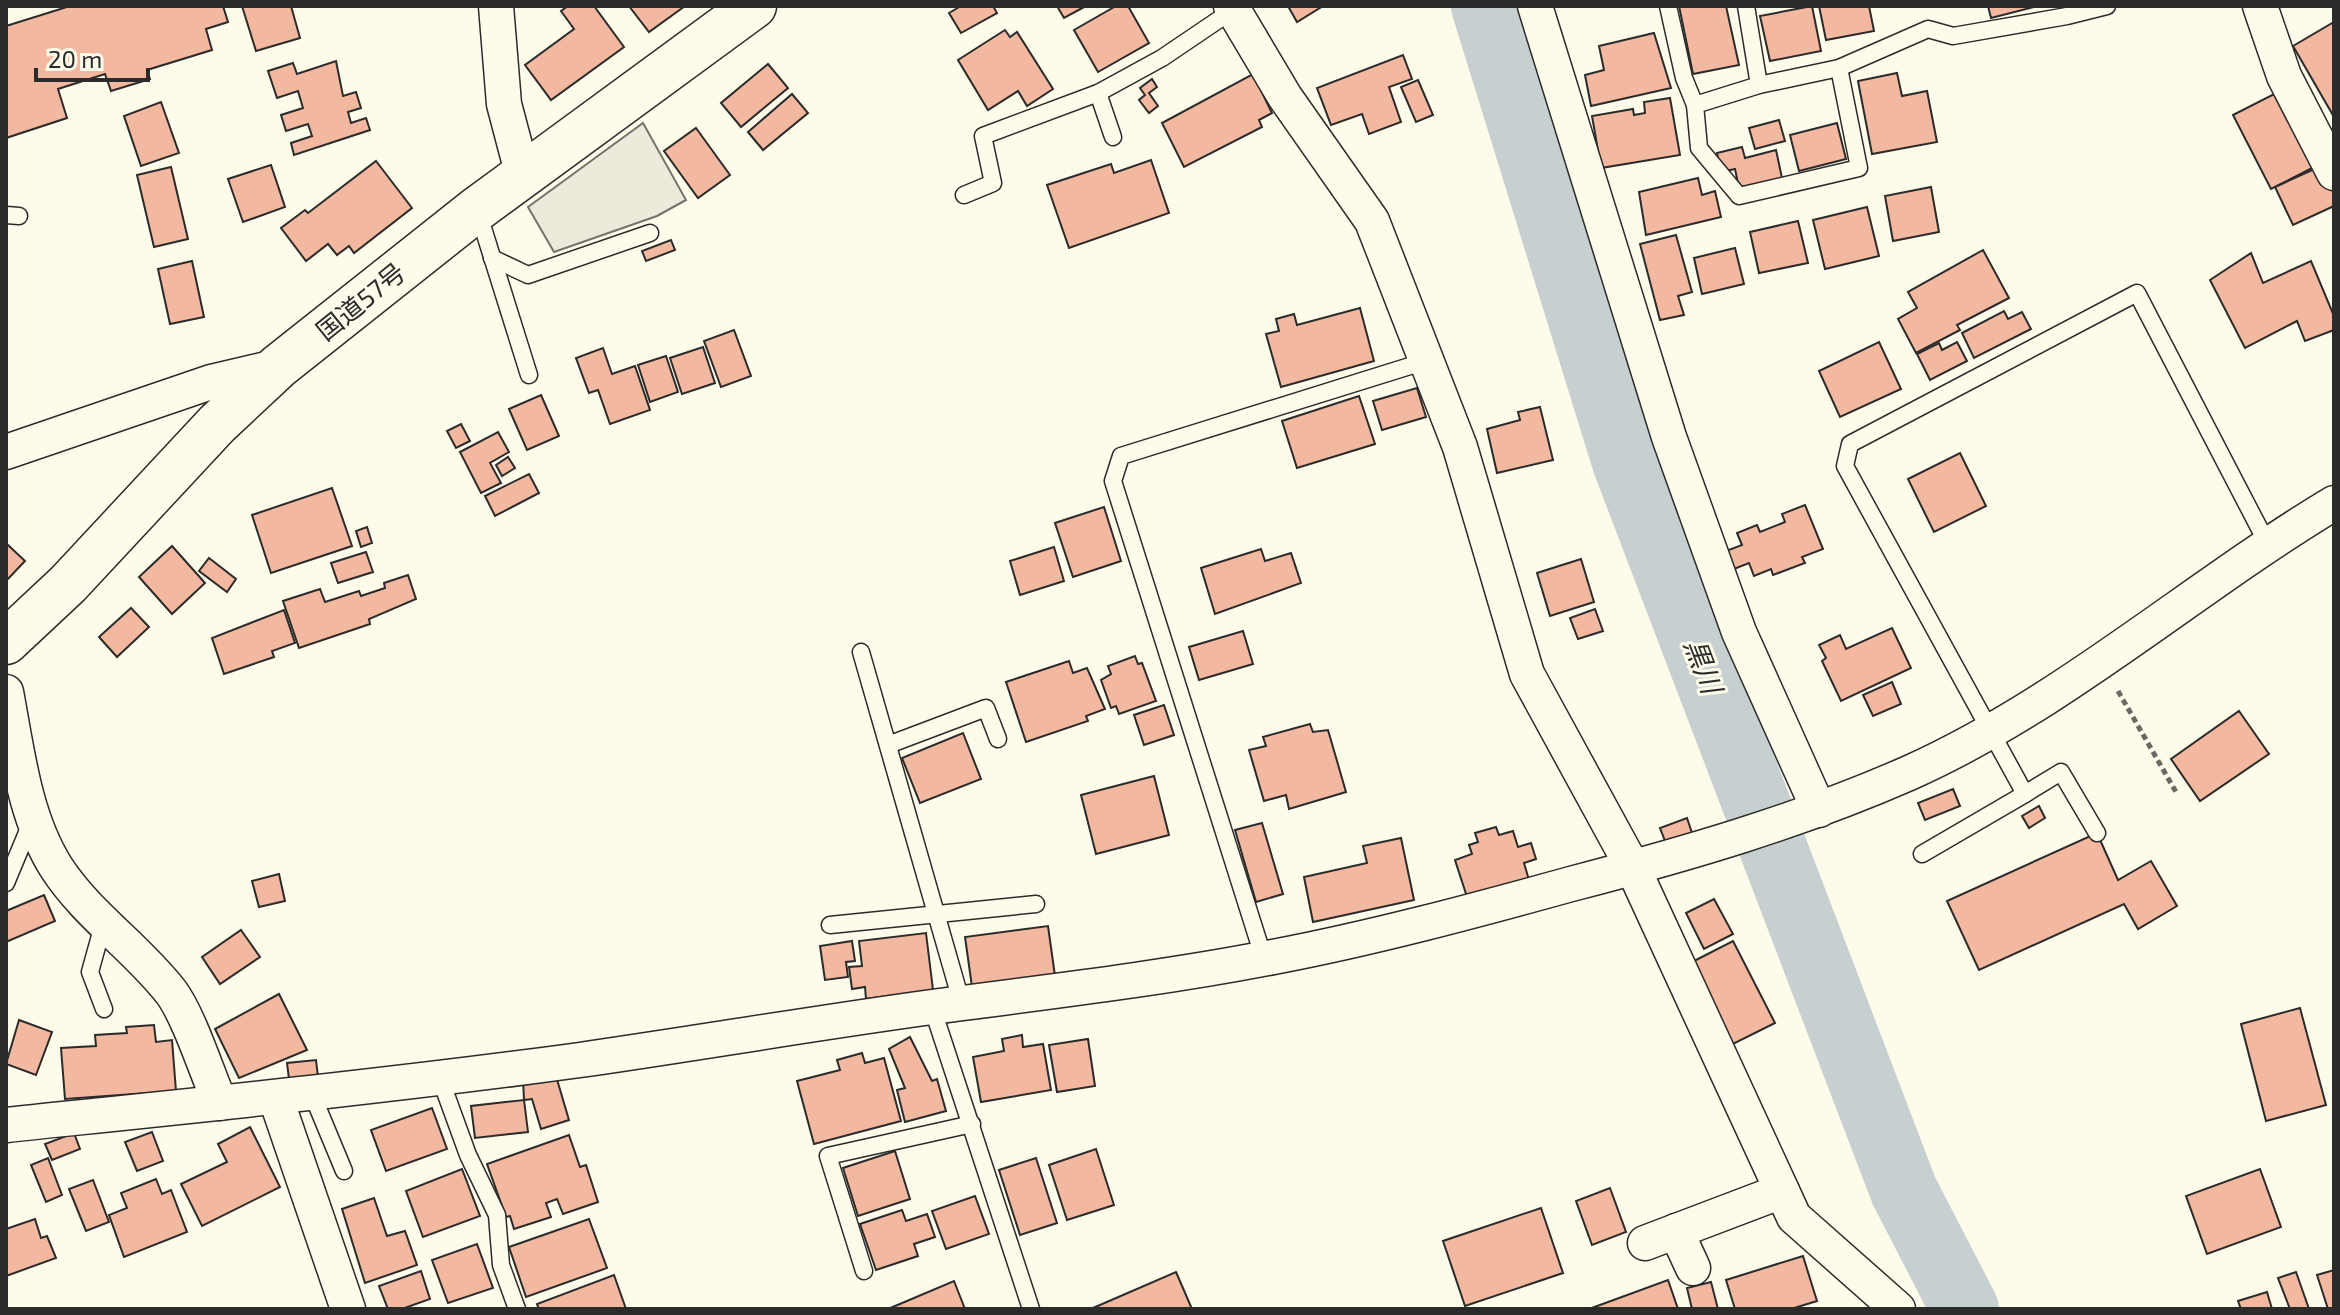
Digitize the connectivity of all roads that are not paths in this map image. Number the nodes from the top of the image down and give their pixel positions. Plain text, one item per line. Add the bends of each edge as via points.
1 (496, 6) edge
2 (754, 6) edge
3 (1535, 6) edge
4 (1668, 6) edge
5 (1746, 6) edge
6 (2107, 6) edge
7 (2260, 6) edge
8 (1232, 8) edge
9 (1839, 68) junction
10 (1759, 85) junction
11 (1098, 93) junction
12 (1695, 105) junction
13 (1113, 137) dead end
14 (2334, 173) edge
15 (523, 176) junction
16 (964, 195) dead end
17 (477, 209) junction
18 (650, 233) dead end
19 (492, 258) junction
20 (1426, 361) junction
21 (279, 366) junction
22 (529, 375) dead end
23 (6, 452) edge
24 (2334, 503) edge
25 (2267, 543) junction
26 (6, 642) edge
27 (861, 652) dead end
28 (6, 692) edge
29 (1988, 731) junction
30 (998, 739) dead end
31 (888, 745) junction
32 (2025, 794) junction
33 (1819, 810) junction
34 (35, 815) junction
35 (2097, 833) dead end
36 (1922, 854) dead end
37 (1633, 868) junction
38 (6, 883) edge
39 (1036, 904) dead end
40 (937, 916) junction
41 (103, 925) junction
42 (830, 925) dead end
43 (1264, 959) junction
44 (947, 1005) junction
45 (104, 1009) dead end
46 (440, 1078) junction
47 (312, 1094) junction
48 (276, 1099) junction
49 (220, 1103) junction
50 (972, 1124) junction
51 (6, 1125) edge
52 (344, 1171) dead end
53 (1782, 1191) junction
54 (1693, 1268) dead end
55 (864, 1271) dead end
56 (348, 1309) edge
57 (517, 1309) edge
58 (1031, 1309) edge
59 (1898, 1309) edge

1 - 15 street via 504,104
2 - 15 highway, 国道57号
3 - 33 street via 1680,467 1739,632
4 - 12 lane
5 - 10 lane
6 - 9 lane via 1953,36 1928,29
7 - 14 street via 2284,76
8 - 11 lane via 1162,58
8 - 20 street via 1285,97 1372,221
9 - 10 lane
9 - 12 lane via 1859,168 1739,196 1699,148
10 - 12 lane
11 - 13 lane
11 - 16 lane via 983,136 993,183
15 - 17 highway, 国道57号
17 - 19 lane
17 - 21 highway, 国道57号
18 - 19 lane via 528,275
19 - 22 lane
20 - 37 street via 1460,447 1527,674
20 - 43 lane via 1121,456 1113,481
21 - 23 street via 211,382
21 - 26 highway, 国道57号
24 - 25 street
25 - 29 street via 2102,662
25 - 29 lane via 2137,293 1850,444 1845,466
27 - 31 lane
28 - 34 street
29 - 32 lane
29 - 33 street via 1914,771
30 - 31 lane via 986,708
31 - 40 lane
32 - 35 lane via 2061,772
32 - 36 lane
33 - 37 street
34 - 38 lane
34 - 41 street via 56,866
37 - 43 street
37 - 53 street
39 - 40 lane
40 - 42 lane
40 - 44 lane
41 - 45 lane via 90,972
41 - 49 street via 172,994
43 - 44 street
44 - 46 street
44 - 50 lane
46 - 47 street
46 - 57 lane via 497,1215 501,1265
47 - 48 street
47 - 52 lane
48 - 49 street
48 - 56 street
49 - 51 street
50 - 55 lane via 828,1156
50 - 58 lane
53 - 54 street via 1660,1237
53 - 59 street via 1794,1217

